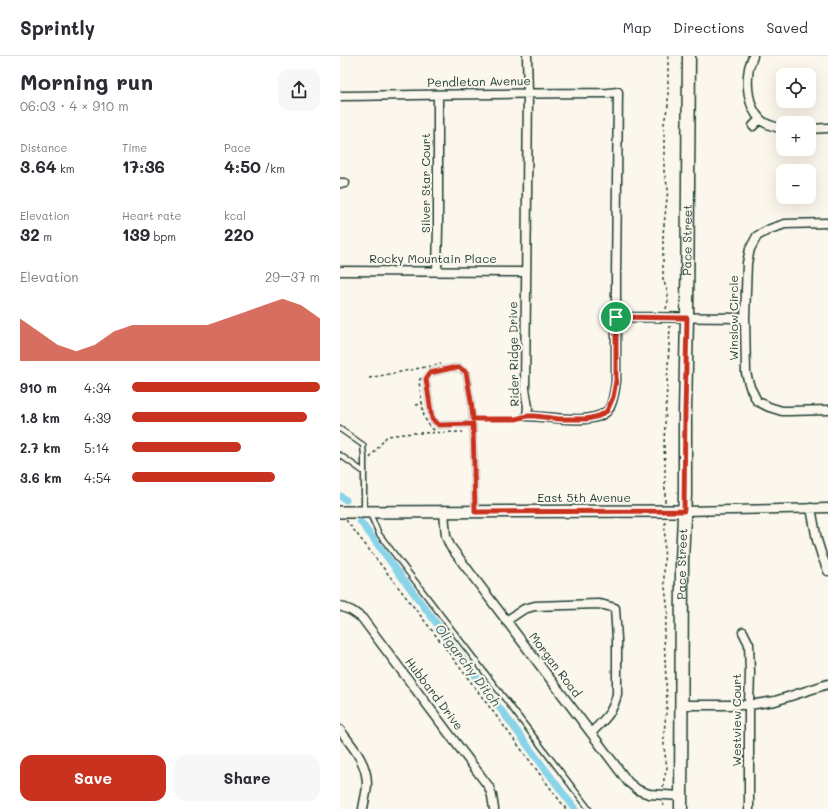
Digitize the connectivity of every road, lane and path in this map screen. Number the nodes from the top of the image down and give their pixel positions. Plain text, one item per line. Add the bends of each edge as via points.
1 (527, 56) edge
2 (668, 56) edge
3 (689, 56) edge
4 (753, 56) edge
5 (618, 92) joint
6 (528, 93) junction
7 (438, 95) junction
8 (340, 96) edge
9 (760, 119) junction
10 (752, 126) dead end
11 (776, 127) edge
12 (828, 128) edge
13 (816, 129) edge
14 (828, 223) edge
15 (340, 271) edge
16 (437, 272) junction
17 (526, 272) junction
18 (666, 310) dead end
19 (616, 317) junction
20 (687, 318) junction
21 (745, 318) junction
22 (670, 326) dead end
23 (447, 363) dead end
24 (369, 378) dead end
25 (422, 404) dead end
26 (416, 405) dead end
27 (828, 410) edge
28 (527, 416) junction
29 (473, 422) junction
30 (340, 429) edge
31 (463, 432) dead end
32 (340, 455) edge
33 (368, 460) dead end
34 (364, 472) junction
35 (665, 503) dead end
36 (811, 508) junction
37 (828, 508) edge
38 (684, 511) junction
39 (340, 512) edge
40 (367, 512) junction
41 (444, 512) junction
42 (475, 512) junction
43 (350, 518) dead end
44 (665, 519) dead end
45 (828, 570) edge
46 (340, 606) edge
47 (506, 621) junction
48 (743, 632) dead end
49 (828, 684) edge
50 (682, 705) junction
51 (749, 705) junction
52 (340, 730) edge
53 (591, 733) junction
54 (663, 789) dead end
55 (681, 796) junction
56 (663, 803) dead end
57 (363, 809) edge
58 (494, 809) edge
59 (566, 809) edge
60 (589, 809) edge
61 (663, 809) edge
62 (681, 809) edge
63 (749, 809) edge

1 - 6 street, Rider Ridge Drive
2 - 18 path via 668,105 664,122 664,172 668,189 663,234 663,279 668,293
3 - 20 main road, Pace Street
4 - 9 street via 749,68 749,96 753,109
5 - 6 street, Pendleton Avenue
5 - 19 street, Rider Ridge Drive
6 - 7 street, Pendleton Avenue
6 - 17 street, Rider Ridge Drive
7 - 8 street, Pendleton Avenue
7 - 16 street, Silver Star Court
9 - 10 street
9 - 11 street
12 - 13 street
14 - 21 street, Winslow Circle via 785,224 770,228 757,236 746,263
15 - 16 street, Rocky Mountain Place
16 - 17 street, Rocky Mountain Place
17 - 28 street, Rider Ridge Drive
19 - 20 street
19 - 28 street, Rider Ridge Drive via 616,381 607,411 587,419
20 - 21 street
20 - 38 main road, Pace Street
21 - 27 street, Winslow Circle via 746,373 757,401 789,412
22 - 35 path via 664,444
23 - 24 path
25 - 26 path
28 - 29 path
29 - 29 lane via 466,372 460,368 452,368 430,373 426,379 432,419 439,425
29 - 42 lane
30 - 34 lane via 363,445
31 - 33 path via 387,436
32 - 34 lane
34 - 40 lane
36 - 37 street, East 5th Avenue
36 - 38 street, East 5th Avenue
36 - 45 street via 817,540
38 - 42 street, East 5th Avenue
38 - 50 main road, Pace Street
39 - 40 street, East 5th Avenue
40 - 41 street, East 5th Avenue
40 - 60 lane via 379,534
41 - 42 street, East 5th Avenue
41 - 47 street, Morgan Road via 446,536 450,546
43 - 59 path via 344,518
44 - 54 path via 664,579 668,612 664,635 668,704 664,733 667,768
46 - 58 street, Hubbard Drive via 362,618 385,648 489,787
47 - 53 street, Morgan Road
47 - 53 street via 524,609 535,606 604,604 615,608 616,701 610,713
48 - 51 street, Westview Court via 749,644
49 - 51 street
50 - 51 street
50 - 55 main road, Pace Street
51 - 63 street, Westview Court
52 - 57 street via 360,756 365,769 367,786
53 - 55 street, Morgan Road via 628,782 638,790 649,794
55 - 62 main road, Pace Street
56 - 61 path

